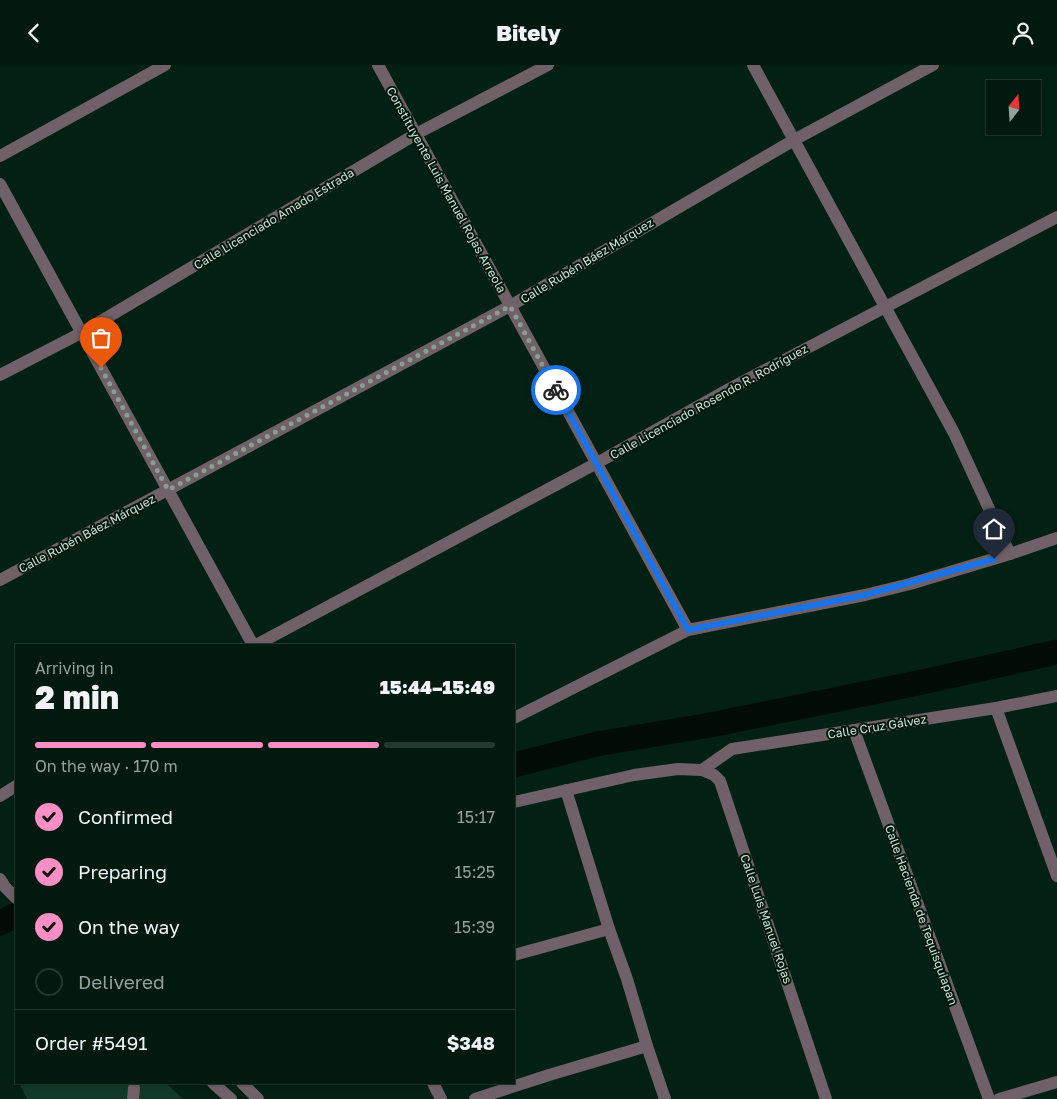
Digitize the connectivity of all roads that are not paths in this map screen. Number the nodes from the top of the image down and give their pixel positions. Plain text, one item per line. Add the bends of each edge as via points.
1 (165, 65) edge
2 (378, 65) edge
3 (548, 65) edge
4 (753, 65) edge
5 (933, 65) edge
6 (416, 134) junction
7 (794, 140) junction
8 (0, 156) edge
9 (0, 184) edge
10 (1057, 217) edge
11 (510, 306) junction
12 (884, 307) junction
13 (81, 333) junction
14 (0, 375) edge
15 (597, 463) junction
16 (168, 490) junction
17 (1057, 538) edge
18 (1010, 554) junction
19 (0, 580) edge
20 (688, 630) junction
21 (253, 644) edge
22 (256, 644) edge
23 (1057, 696) edge
24 (996, 708) junction
25 (515, 717) edge
26 (854, 730) junction
27 (702, 770) junction
28 (15, 787) edge
29 (566, 791) junction
30 (0, 796) edge
31 (515, 802) edge
32 (1057, 876) edge
33 (0, 879) edge
34 (15, 897) edge
35 (608, 929) junction
36 (515, 955) edge
37 (646, 1046) junction
38 (1057, 1081) edge
39 (214, 1084) edge
40 (243, 1084) edge
41 (434, 1084) edge
42 (231, 1099) edge
43 (258, 1099) edge
44 (441, 1099) edge
45 (475, 1099) edge
46 (665, 1099) edge
47 (826, 1099) edge
48 (988, 1099) edge
49 (999, 1099) edge

1 - 8 street
2 - 6 street, Constituyente Luis Manuel Rojas Arreola
3 - 6 street, Calle Licenciado Amado Estrada
4 - 7 street
5 - 7 street, Calle Rubén Báez Márquez
6 - 11 street, Constituyente Luis Manuel Rojas Arreola
6 - 13 street, Calle Licenciado Amado Estrada
7 - 11 street, Calle Rubén Báez Márquez
7 - 12 street
9 - 13 street
10 - 12 street, Calle Licenciado Rosendo R. Rodríguez
11 - 15 street, Constituyente Luis Manuel Rojas Arreola
11 - 16 street, Calle Rubén Báez Márquez
12 - 15 street, Calle Licenciado Rosendo R. Rodríguez
12 - 18 street via 954,433
13 - 14 street, Calle Licenciado Amado Estrada
13 - 16 street
15 - 20 street, Constituyente Luis Manuel Rojas Arreola
15 - 22 street, Calle Licenciado Rosendo R. Rodríguez
16 - 19 street, Calle Rubén Báez Márquez
16 - 21 street
17 - 18 street
18 - 20 street via 865,595
20 - 25 street
23 - 24 street, Calle Cruz Gálvez
24 - 26 street, Calle Cruz Gálvez
24 - 32 street
26 - 27 street, Calle Cruz Gálvez via 732,749
26 - 48 street, Calle Hacienda de Tequisquiapan
27 - 29 street via 678,769 634,775
27 - 47 street, Calle Luis Manuel Rojas via 720,781
28 - 30 street
29 - 31 street
29 - 35 street
33 - 34 street
35 - 36 street
35 - 37 street via 627,979
37 - 45 street
37 - 46 street
38 - 49 street
39 - 42 street
40 - 43 street
41 - 44 street

